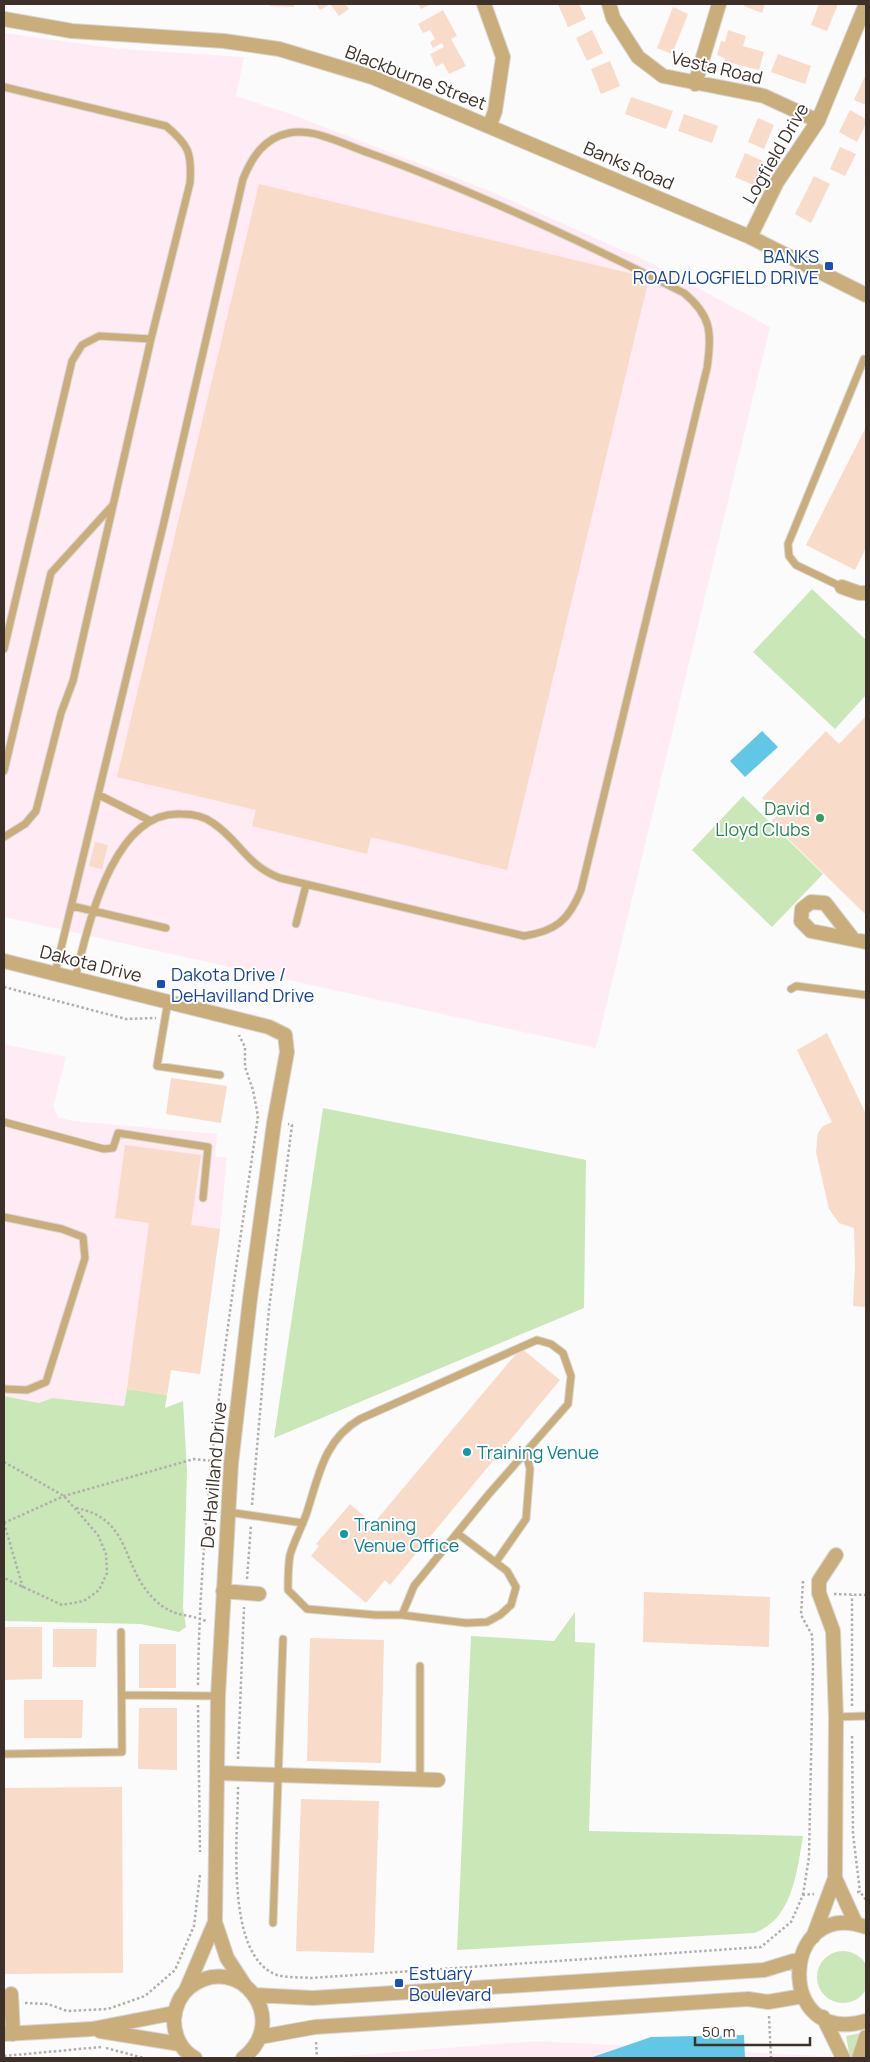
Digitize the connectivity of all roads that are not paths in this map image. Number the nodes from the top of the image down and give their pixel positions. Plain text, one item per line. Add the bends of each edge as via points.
1 (484, 4) edge
2 (609, 4) edge
3 (719, 4) edge
4 (866, 4) edge
5 (4, 19) edge
6 (695, 84) junction
7 (4, 87) edge
8 (818, 121) junction
9 (490, 125) junction
10 (750, 237) junction
11 (866, 295) edge
12 (151, 339) junction
13 (864, 359) dead end
14 (112, 506) junction
15 (842, 586) joint
16 (866, 593) edge
17 (4, 649) edge
18 (4, 771) edge
19 (98, 795) junction
20 (151, 821) junction
21 (4, 837) edge
22 (306, 885) junction
23 (72, 906) junction
24 (95, 911) junction
25 (296, 924) dead end
26 (166, 928) dead end
27 (4, 960) edge
28 (54, 973) junction
29 (75, 978) junction
30 (790, 988) dead end
31 (866, 995) edge
32 (168, 1001) junction
33 (284, 1035) joint
34 (220, 1075) dead end
35 (4, 1122) edge
36 (203, 1198) dead end
37 (4, 1217) edge
38 (4, 1389) edge
39 (526, 1453) junction
40 (228, 1512) junction
41 (303, 1523) junction
42 (457, 1533) junction
43 (836, 1555) dead end
44 (496, 1562) junction
45 (223, 1591) junction
46 (252, 1594) road end
47 (402, 1615) junction
48 (121, 1632) dead end
49 (283, 1640) dead end
50 (420, 1666) dead end
51 (123, 1695) junction
52 (218, 1696) junction
53 (866, 1716) edge
54 (836, 1717) junction
55 (4, 1754) edge
56 (218, 1773) junction
57 (277, 1775) junction
58 (420, 1780) junction
59 (438, 1780) dead end
60 (835, 1878) junction
61 (215, 1922) junction
62 (273, 1922) dead end
63 (861, 1926) edge
64 (813, 1937) junction
65 (800, 1960) junction
66 (244, 1984) junction
67 (185, 1991) junction
68 (255, 1995) junction
69 (803, 1996) junction
70 (11, 1998) road end
71 (174, 2013) junction
72 (823, 2017) junction
73 (866, 2021) edge
74 (92, 2029) junction
75 (8, 2034) edge
76 (260, 2037) junction
77 (866, 2037) edge
78 (180, 2044) junction
79 (248, 2056) edge
80 (194, 2058) edge
81 (843, 2058) edge
82 (859, 2058) edge

1 - 9 street via 503,57
2 - 6 street, Vesta Road via 613,18 638,56 663,76
3 - 6 street
4 - 8 street, Logfield Drive
5 - 9 street, Blackburne Street via 72,31 172,36 279,49 372,77
6 - 8 street, Vesta Road via 764,96
7 - 12 lane via 166,126 184,140 191,159 190,182
8 - 10 street, Logfield Drive via 777,182
9 - 10 street, Banks Road
10 - 11 street, Banks Road
12 - 14 lane
12 - 17 lane via 100,336 82,345 72,361
13 - 15 lane via 788,544 789,556 796,565
14 - 18 lane via 51,572
14 - 21 lane via 73,681 60,713 36,811 25,824
15 - 16 street
19 - 20 lane
19 - 22 lane via 243,179 250,161 262,146 275,137 290,133 308,132 323,137 400,165 578,240 684,292 697,304 710,330 707,368 575,904 556,926 524,936
19 - 23 lane
20 - 22 lane via 174,813 213,822 265,873
20 - 24 lane via 129,837 118,853
22 - 25 lane
23 - 24 lane
23 - 28 lane
24 - 26 lane
24 - 29 lane
27 - 28 street, Dakota Drive
28 - 29 street, Dakota Drive
29 - 32 street, Dakota Drive
30 - 31 lane via 796,986
32 - 33 street, Dakota Drive via 269,1027
32 - 34 lane via 157,1066
33 - 40 street, De Havilland Drive via 287,1052 250,1299
35 - 36 lane via 104,1149 113,1148 118,1132 208,1147
37 - 38 lane via 62,1229 83,1237 85,1258 46,1382 28,1390
39 - 41 lane via 568,1404 571,1376 562,1353 551,1344 537,1340 344,1428 320,1469
39 - 42 lane
39 - 44 lane via 530,1469 526,1519
40 - 41 lane
40 - 45 street, De Havilland Drive
41 - 47 lane via 290,1556 288,1590 307,1609
42 - 44 lane
42 - 47 lane via 414,1586
43 - 54 street via 819,1581 820,1594 833,1631
44 - 47 lane via 516,1588 511,1605 500,1615 487,1622 466,1623
45 - 46 street
45 - 52 street, De Havilland Drive
48 - 51 lane
49 - 57 lane
50 - 58 lane
51 - 52 lane
51 - 55 lane via 122,1752
52 - 56 street, De Havilland Drive
53 - 54 lane
54 - 60 street
56 - 57 street
56 - 61 street, De Havilland Drive
57 - 58 street
57 - 62 lane
58 - 59 street
60 - 63 street
60 - 64 street
61 - 66 street, De Havilland Drive via 228,1958
61 - 67 street, De Havilland Drive
63 - 64 street via 835,1925
64 - 65 street
65 - 68 street via 764,1970 313,1998
65 - 69 street via 799,1984
66 - 67 street via 233,1978 217,1976 198,1981
66 - 68 street
67 - 71 street, De Havilland Drive
68 - 76 street via 262,2010
69 - 72 street
69 - 76 street via 768,2002 748,1999 315,2027
70 - 75 street
71 - 74 street
71 - 78 street via 174,2030
72 - 73 street via 836,2023
72 - 81 street
74 - 75 street
74 - 78 street
76 - 79 street
77 - 82 street
78 - 80 street

